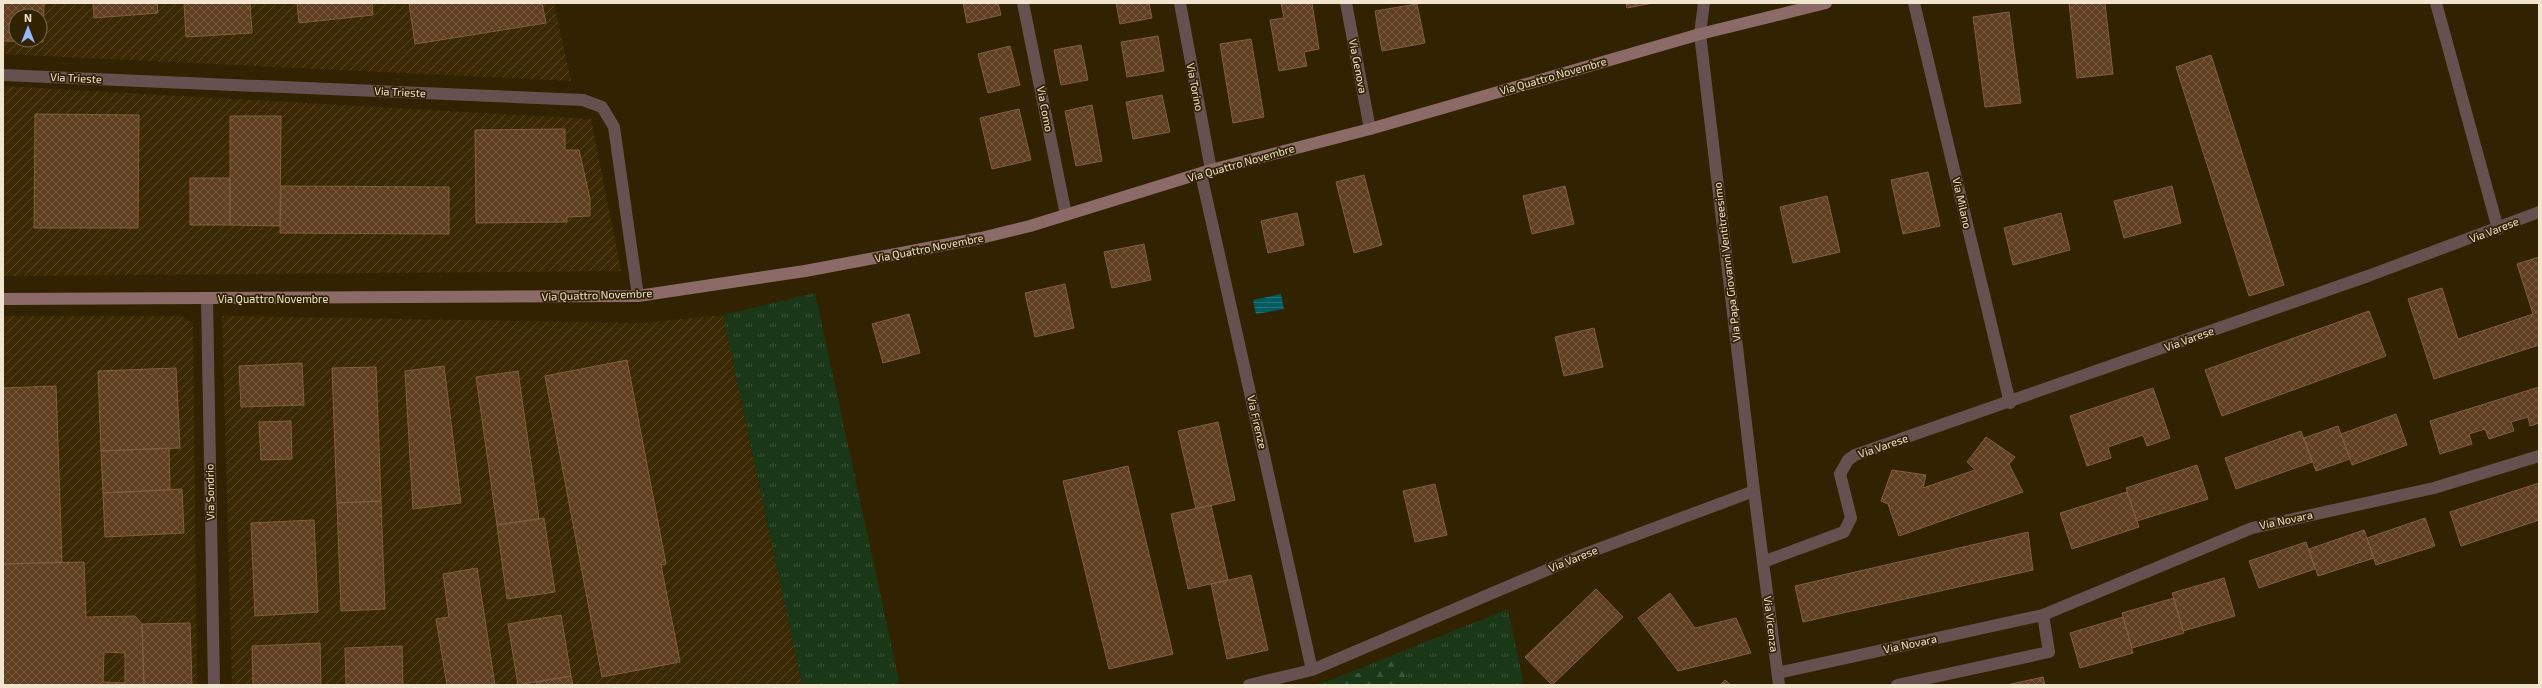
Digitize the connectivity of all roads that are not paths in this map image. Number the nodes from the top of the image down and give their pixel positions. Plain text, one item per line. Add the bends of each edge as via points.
1 (1023, 3) edge
2 (1180, 3) edge
3 (1346, 3) edge
4 (1704, 3) edge
5 (1826, 3) edge
6 (1914, 3) edge
7 (2436, 3) edge
8 (1700, 34) junction
9 (3, 75) edge
10 (1370, 129) junction
11 (1206, 172) junction
12 (2539, 212) edge
13 (1066, 215) junction
14 (2498, 229) junction
15 (638, 296) junction
16 (3, 298) edge
17 (207, 299) junction
18 (2010, 403) junction
19 (2539, 456) edge
20 (1754, 491) junction
21 (1763, 562) junction
22 (2043, 615) junction
23 (1312, 670) junction
24 (1778, 679) edge
25 (214, 685) edge
26 (1249, 685) edge
27 (1897, 685) edge

1 - 13 street, Via Como
2 - 11 street, Via Torino
3 - 10 street, Via Genova
4 - 8 street, Via Papa Giovanni Ventitreesimo
5 - 8 street, Via Quattro Novembre
6 - 18 street, Via Milano
7 - 14 street
8 - 10 street, Via Quattro Novembre
8 - 20 street, Via Papa Giovanni Ventitreesimo
9 - 15 street, Via Trieste via 583,100 602,107 614,127
10 - 11 street, Via Quattro Novembre
11 - 13 street, Via Quattro Novembre
11 - 23 street, Via Firenze
12 - 14 street, Via Varese
13 - 15 street, Via Quattro Novembre via 981,238 899,254 722,285
14 - 18 street, Via Varese
15 - 17 street, Via Quattro Novembre
16 - 17 street, Via Quattro Novembre
17 - 25 street, Via Sondrio
18 - 21 street, Via Varese via 1848,460 1840,474 1851,518 1844,532
19 - 22 street, Via Novara via 2434,488 2252,528
20 - 21 street
20 - 23 street, Via Varese via 1582,555
21 - 24 street, Via Vicenza
22 - 24 street, Via Novara
22 - 27 street via 2049,652
23 - 26 street, Via Varese

